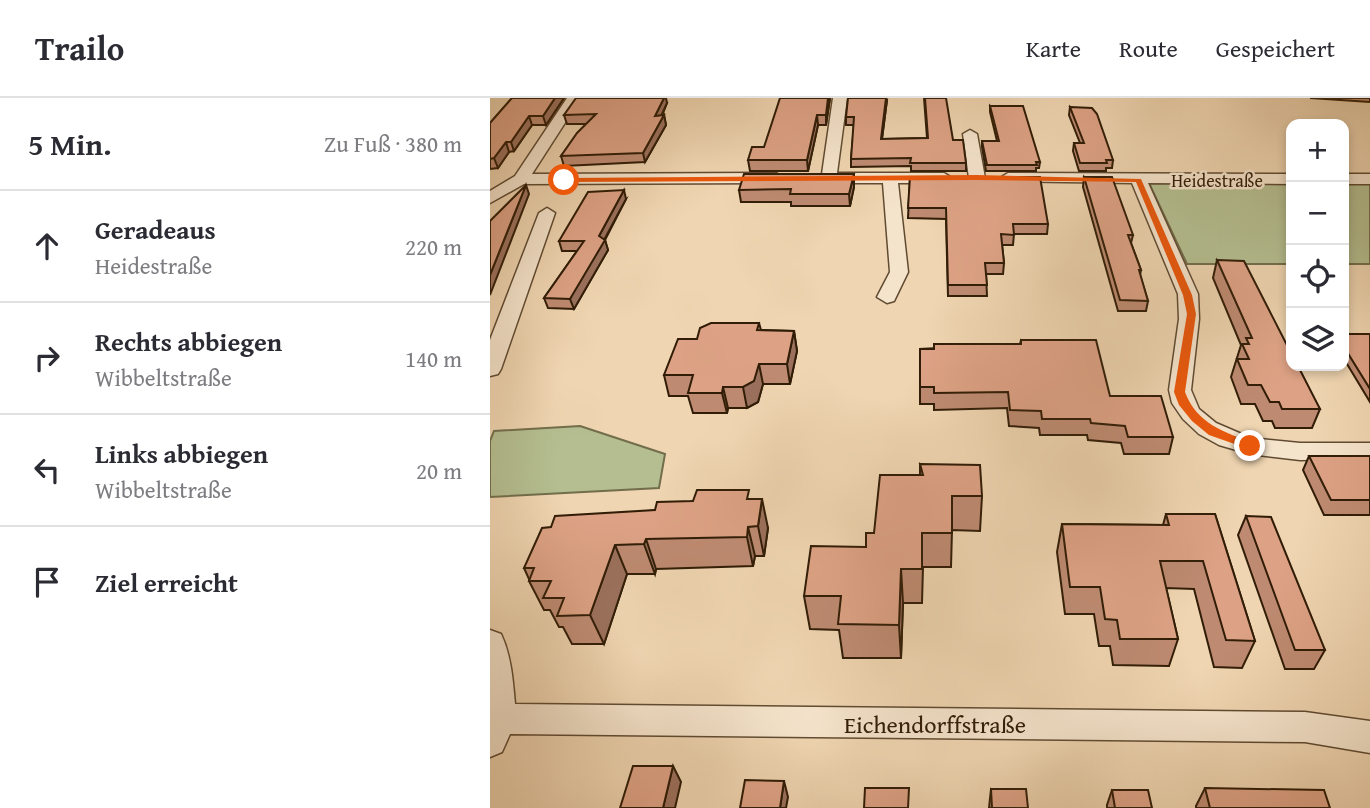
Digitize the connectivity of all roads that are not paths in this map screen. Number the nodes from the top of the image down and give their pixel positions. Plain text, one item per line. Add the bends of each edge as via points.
1 (574, 98) edge
2 (840, 98) edge
3 (970, 134) dead end
4 (977, 177) junction
5 (829, 178) junction
6 (890, 178) junction
7 (1370, 178) edge
8 (521, 179) junction
9 (1286, 179) edge
10 (1349, 179) edge
11 (1139, 180) junction
12 (490, 198) edge
13 (547, 214) dead end
14 (887, 297) dead end
15 (490, 369) edge
16 (1370, 452) edge
17 (490, 643) edge
18 (494, 730) edge
19 (1370, 737) edge

1 - 8 street
2 - 5 street
3 - 4 street
4 - 6 street, Heidestraße
4 - 11 street, Heidestraße
5 - 6 street, Heidestraße
5 - 8 street, Heidestraße
6 - 14 street via 899,272
7 - 10 street
8 - 12 street
9 - 11 street, Heidestraße
11 - 16 street via 1188,295 1191,314 1180,392 1196,419 1213,432 1250,446
13 - 15 street
17 - 18 street via 497,677
18 - 19 street, Eichendorffstraße via 1305,727

